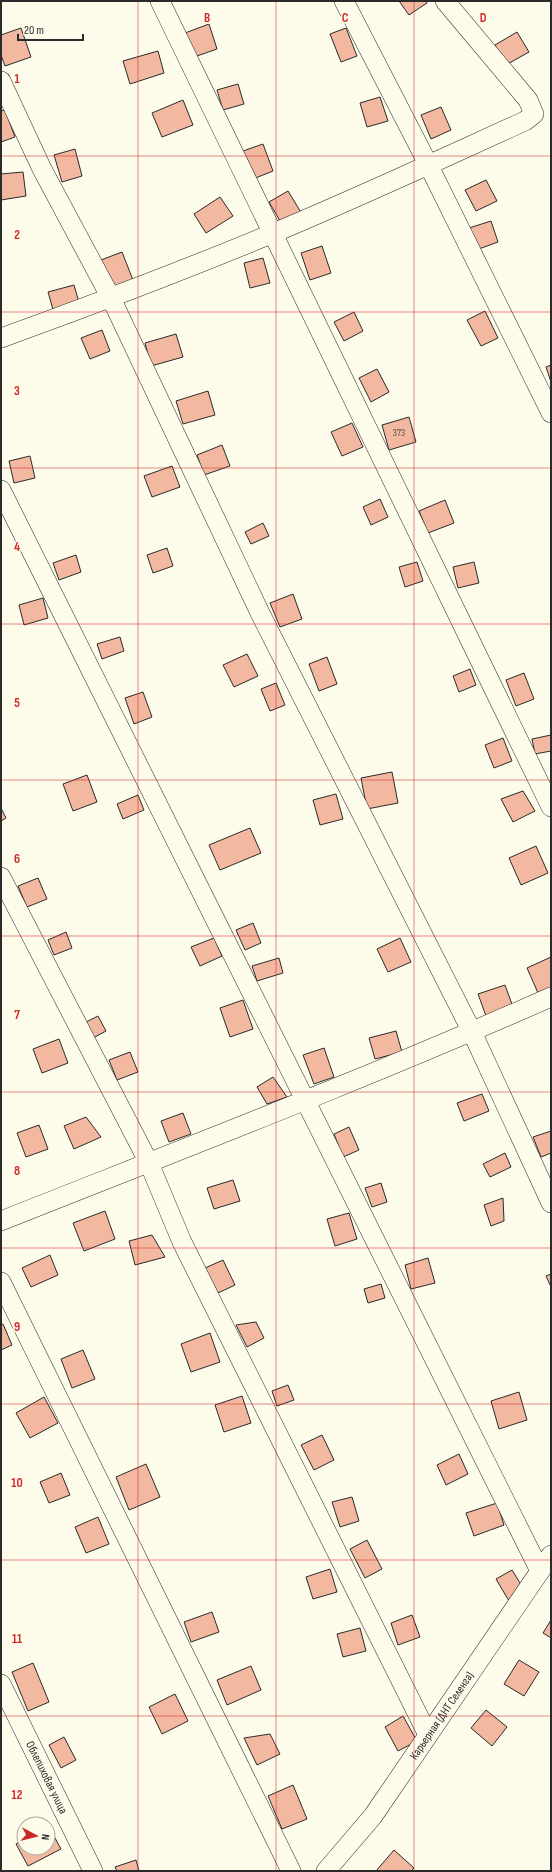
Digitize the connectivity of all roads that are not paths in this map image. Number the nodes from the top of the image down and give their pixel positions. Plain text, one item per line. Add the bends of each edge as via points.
1 (160, 1) edge
2 (344, 1) edge
3 (445, 1) edge
4 (1, 81) edge
5 (428, 164) junction
6 (272, 233) junction
7 (111, 298) junction
8 (1, 338) edge
9 (551, 413) edge
10 (1, 490) edge
11 (551, 807) edge
12 (1, 877) edge
13 (551, 997) edge
14 (472, 1032) junction
15 (305, 1099) junction
16 (149, 1163) junction
17 (551, 1203) edge
18 (1, 1221) edge
19 (1, 1282) edge
20 (551, 1555) edge
21 (540, 1571) junction
22 (1, 1684) edge
23 (428, 1735) junction
24 (93, 1871) edge
25 (291, 1871) edge
26 (326, 1871) edge

1 - 6 street
2 - 5 street
3 - 5 street via 528,100 534,114 525,121
4 - 7 street via 42,169
5 - 6 street
5 - 9 street
6 - 7 street
6 - 11 street
7 - 8 street
7 - 14 street via 260,613
10 - 15 street
12 - 16 street
13 - 14 street
14 - 15 street
14 - 17 street
15 - 16 street
15 - 21 street
16 - 18 street
16 - 23 street via 186,1249
19 - 25 street
20 - 21 street, Карьерная (ДНТ Селенга)
21 - 23 street, Карьерная (ДНТ Селенга)
22 - 24 street, Облепиховая улица
23 - 26 street, Карьерная (ДНТ Селенга) via 373,1816

